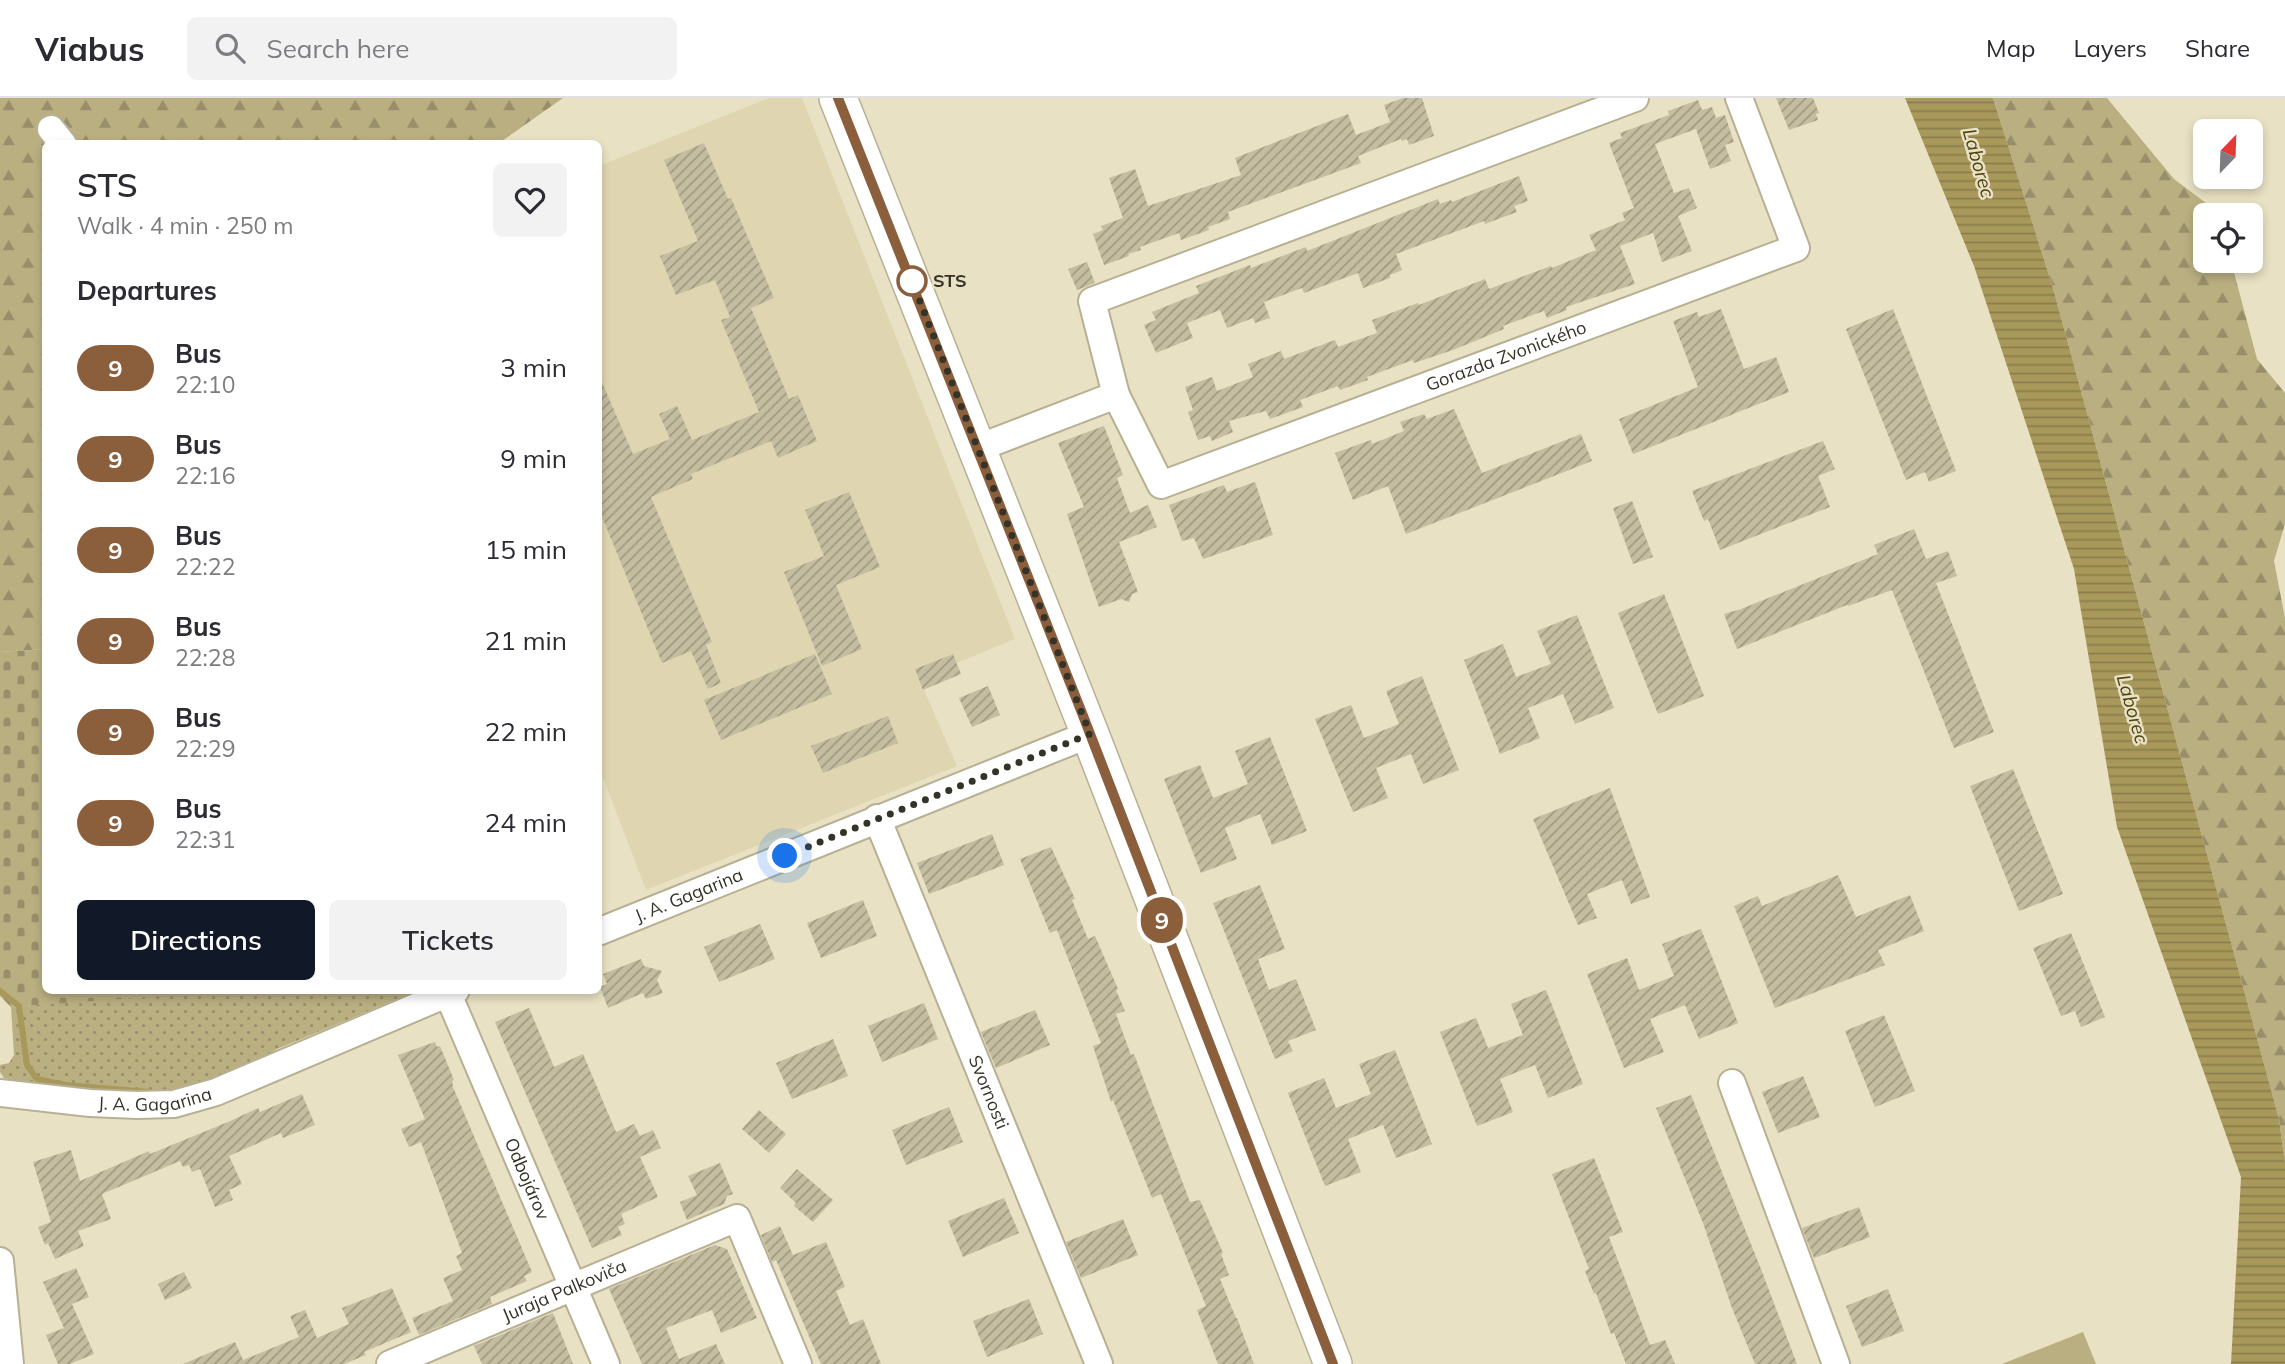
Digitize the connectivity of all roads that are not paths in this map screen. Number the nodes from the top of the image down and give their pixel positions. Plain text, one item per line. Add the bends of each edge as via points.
1 (838, 98) edge
2 (1635, 98) edge
3 (1739, 98) edge
4 (1116, 395) junction
5 (978, 448) junction
6 (1090, 734) junction
7 (877, 818) junction
8 (602, 930) edge
9 (447, 994) edge
10 (453, 994) edge
11 (1732, 1083) dead end
12 (0, 1093) edge
13 (0, 1261) edge
14 (572, 1286) junction
15 (3, 1337) edge
16 (405, 1361) edge
17 (1327, 1362) edge
18 (9, 1364) edge
19 (606, 1364) edge
20 (798, 1364) edge
21 (1099, 1364) edge
22 (1836, 1364) edge

1 - 5 street
2 - 4 street, Gorazda Zvonického via 1092,301
3 - 4 street, Gorazda Zvonického via 1796,248 1161,485
4 - 5 street
5 - 6 street
6 - 7 street, J. A. Gagarina
6 - 17 street
7 - 8 street, J. A. Gagarina
7 - 21 street, Svornosti
9 - 12 street, J. A. Gagarina via 216,1092 174,1104
10 - 14 street, Odbojárov
11 - 22 street
13 - 15 street
14 - 16 street, Juraja Palkoviča
14 - 19 street, Odbojárov
14 - 20 street, Juraja Palkoviča via 737,1218
15 - 18 street

